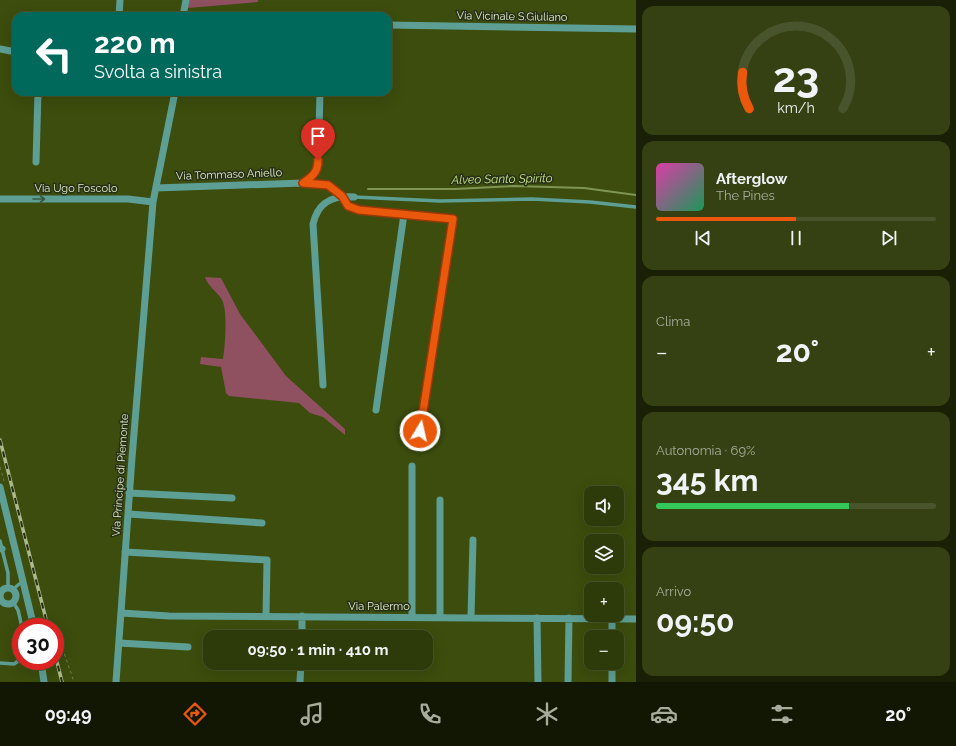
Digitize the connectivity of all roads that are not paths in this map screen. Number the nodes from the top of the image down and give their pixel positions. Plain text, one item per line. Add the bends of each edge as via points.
1 (120, 0) edge
2 (186, 0) edge
3 (119, 12) edge
4 (184, 12) edge
5 (392, 25) edge
6 (636, 30) edge
7 (0, 49) edge
8 (12, 51) edge
9 (38, 96) edge
10 (174, 96) edge
11 (320, 96) edge
12 (36, 162) dead end
13 (303, 183) junction
14 (156, 188) junction
15 (342, 196) junction
16 (354, 198) joint
17 (0, 199) edge
18 (153, 202) junction
19 (636, 207) edge
20 (404, 214) junction
21 (323, 385) dead end
22 (376, 410) dead end
23 (418, 446) dead end
24 (412, 466) dead end
25 (0, 487) edge
26 (129, 493) junction
27 (232, 498) dead end
28 (440, 500) dead end
29 (128, 514) junction
30 (262, 523) dead end
31 (473, 540) dead end
32 (0, 541) edge
33 (1, 548) edge
34 (125, 552) junction
35 (23, 581) junction
36 (10, 589) junction
37 (28, 598) junction
38 (14, 600) junction
39 (122, 613) junction
40 (266, 616) junction
41 (302, 616) junction
42 (412, 617) junction
43 (440, 617) junction
44 (470, 617) junction
45 (20, 618) edge
46 (32, 618) edge
47 (537, 618) junction
48 (569, 618) junction
49 (584, 618) edge
50 (624, 619) edge
51 (636, 619) edge
52 (302, 630) edge
53 (119, 643) junction
54 (188, 647) dead end
55 (0, 663) edge
56 (12, 664) edge
57 (42, 670) edge
58 (301, 670) edge
59 (612, 670) edge
60 (44, 682) edge
61 (116, 682) edge
62 (300, 682) edge
63 (538, 682) edge
64 (568, 682) edge
65 (612, 682) edge

1 - 3 street
2 - 4 street
5 - 6 street, Via Vicinale S.Giuliano
7 - 8 street
9 - 12 street
10 - 14 street, Via Principe di Piemonte
11 - 13 street via 318,169
13 - 14 street, Via Tommaso Aniello
13 - 15 street, Via Tommaso Aniello via 328,185
14 - 18 street, Via Principe di Piemonte
15 - 16 street
15 - 20 street, Via Tommaso Aniello via 348,206 359,210
15 - 21 street via 334,197 323,205 315,214 313,224
16 - 19 lane via 440,201 532,199
17 -> 18 street, Via Ugo Foscolo via 128,199
18 - 26 street, Via Principe di Piemonte
20 - 22 street
20 - 23 street, Via Tommaso Aniello via 453,219
24 - 42 street
25 - 35 street
26 - 27 street
26 - 29 street, Via Principe di Piemonte
28 - 43 street
29 - 30 street
29 - 34 street, Via Principe di Piemonte
31 - 44 street
32 - 33 lane
33 - 36 lane
34 - 39 street, Via Principe di Piemonte
34 - 40 street via 267,560
35 - 36 lane
35 - 37 street
36 - 38 street
36 - 38 street via 2,592 1,599 6,604
37 - 38 street
37 - 46 street
38 - 45 lane
39 - 40 street, Via Palermo via 169,616
39 - 53 street, Via Principe di Piemonte
40 - 41 street, Via Palermo
41 - 42 street, Via Palermo
41 - 52 street
42 - 43 street, Via Palermo
43 - 44 street, Via Palermo
44 - 47 street, Via Palermo
47 - 48 street, Via Palermo
47 - 63 street
48 - 49 street, Via Palermo
48 - 64 street
50 - 51 street, Via Palermo
53 - 54 street
53 - 61 street, Via Principe di Piemonte
55 - 56 lane
57 - 60 street
58 - 62 street
59 - 65 street

